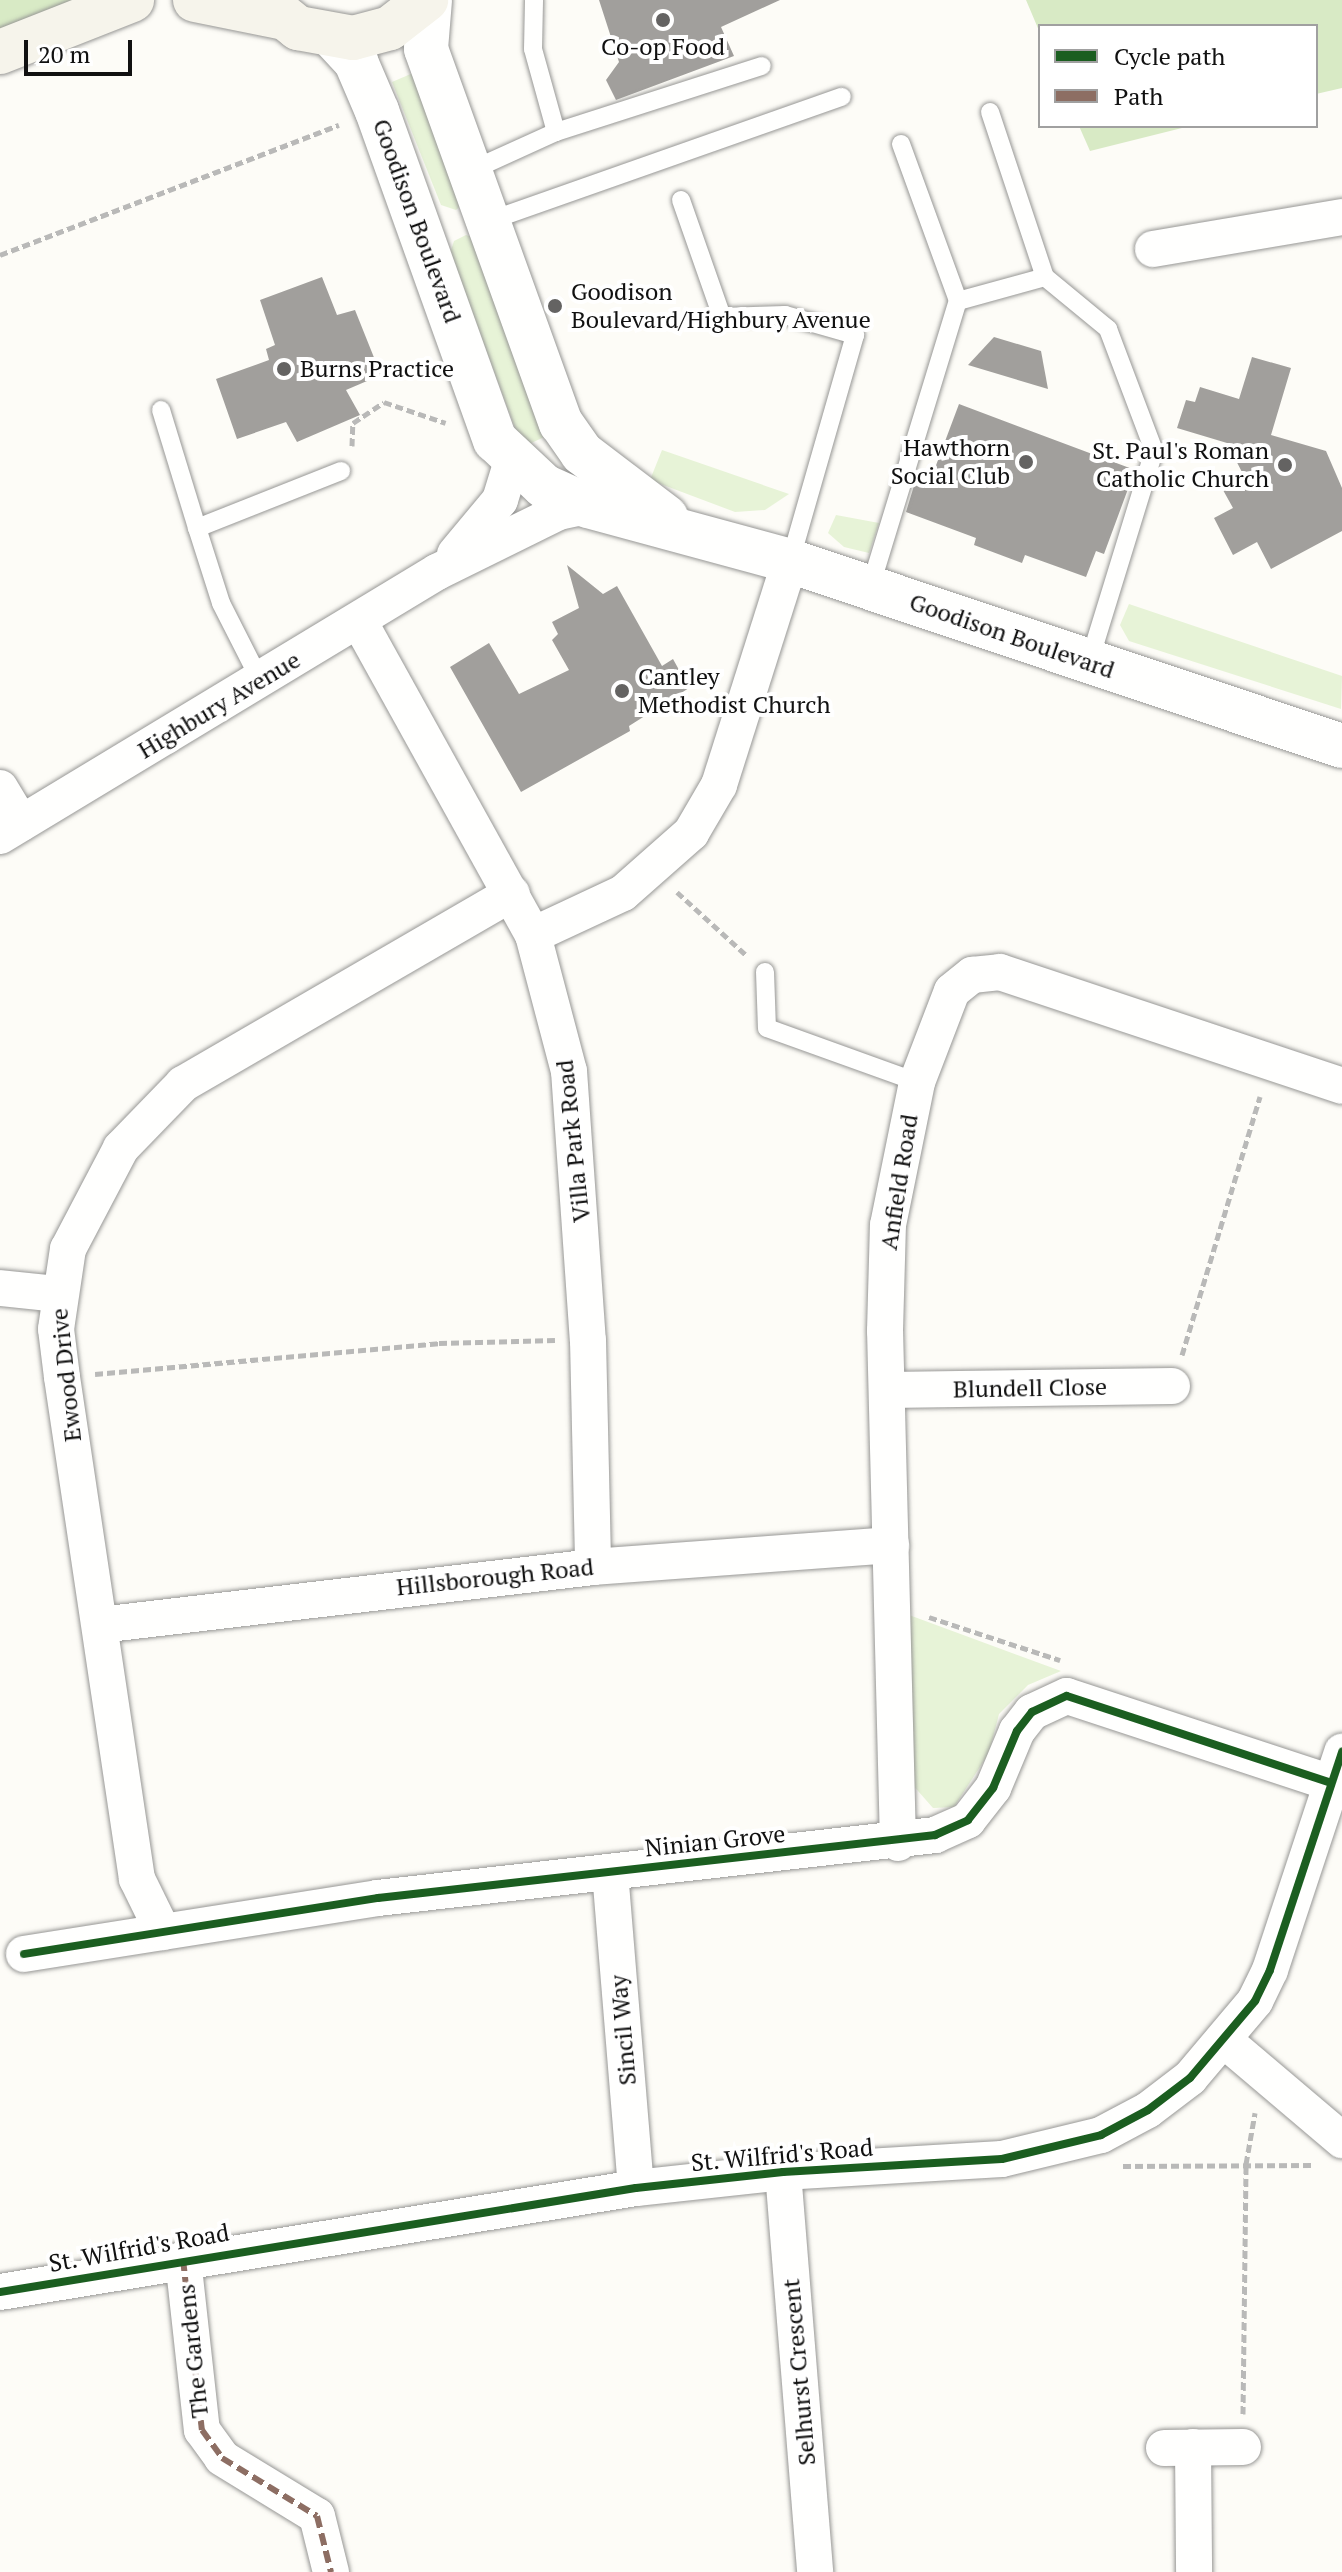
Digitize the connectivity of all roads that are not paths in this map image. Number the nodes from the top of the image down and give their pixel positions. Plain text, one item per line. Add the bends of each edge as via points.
1 (132, 0) edge
2 (195, 0) edge
3 (428, 0) edge
4 (534, 0) edge
5 (271, 8) edge
6 (334, 38) junction
7 (0, 52) edge
8 (762, 66) dead end
9 (842, 97) dead end
10 (990, 112) dead end
11 (556, 132) junction
12 (901, 144) dead end
13 (470, 171) junction
14 (681, 200) dead end
15 (489, 221) junction
16 (1341, 228) edge
17 (424, 243) junction
18 (1153, 249) dead end
19 (1045, 277) junction
20 (958, 301) junction
21 (161, 410) dead end
22 (504, 451) junction
23 (341, 471) dead end
24 (588, 506) junction
25 (197, 528) junction
26 (681, 528) junction
27 (790, 561) junction
28 (437, 572) junction
29 (870, 588) junction
30 (359, 621) junction
31 (1089, 662) junction
32 (260, 680) junction
33 (1342, 746) edge
34 (0, 788) edge
35 (10, 830) edge
36 (512, 893) junction
37 (533, 935) junction
38 (765, 972) road end
39 (917, 1082) junction
40 (1342, 1086) edge
41 (0, 1288) edge
42 (58, 1294) junction
43 (1172, 1386) road end
44 (888, 1390) junction
45 (891, 1545) junction
46 (593, 1567) junction
47 (100, 1625) junction
48 (1339, 1763) edge
49 (898, 1843) junction
50 (610, 1872) junction
51 (163, 1932) junction
52 (24, 1954) dead end
53 (1224, 2040) junction
54 (1335, 2152) edge
55 (783, 2172) junction
56 (636, 2188) junction
57 (183, 2259) junction
58 (0, 2292) edge
59 (1243, 2447) road end
60 (331, 2572) edge
61 (815, 2572) edge
62 (1194, 2572) edge

1 - 7 main road
2 - 5 main road
3 - 6 main road via 390,28
3 - 13 street, Goodison Boulevard via 426,49
4 - 11 lane via 533,49
5 - 6 main road via 298,28
6 - 17 street, Goodison Boulevard via 356,62
8 - 11 lane
9 - 15 lane
10 - 19 lane
11 - 13 lane
12 - 20 lane
13 - 15 street, Goodison Boulevard
14 - 27 lane via 722,317 785,315 855,335
15 - 17 street
15 - 26 street, Goodison Boulevard via 561,423 582,453
16 - 18 street
17 - 22 street, Goodison Boulevard
19 - 20 lane
19 - 31 lane via 1108,329 1154,451
20 - 29 lane
21 - 25 lane
22 - 24 street, Goodison Boulevard via 544,486
22 - 28 street via 500,500 487,521
23 - 25 lane
24 - 26 street, Goodison Boulevard
24 - 28 street via 559,512
25 - 32 lane via 221,603
26 - 27 street, Goodison Boulevard
27 - 29 street, Goodison Boulevard
27 - 37 street via 719,785 691,833 623,893
28 - 30 street, Highbury Avenue
29 - 31 street, Goodison Boulevard
30 - 32 street, Highbury Avenue
30 - 36 street, Villa Park Road via 449,792
31 - 33 street, Goodison Boulevard
32 - 35 street, Highbury Avenue
34 - 35 street
36 - 37 street, Villa Park Road
36 - 42 street, Ewood Drive via 183,1084 121,1148 93,1194 68,1249
37 - 46 street, Villa Park Road via 569,1071 588,1340
38 - 39 lane via 767,1028
39 - 40 street, Anfield Road via 952,991 972,975 1000,972
39 - 44 street, Anfield Road via 888,1225
41 - 42 street
42 - 47 street, Ewood Drive via 62,1377
43 - 44 street, Blundell Close
44 - 45 street, Anfield Road
45 - 46 street, Hillsborough Road
45 - 49 street, Anfield Road
46 - 47 street, Hillsborough Road via 326,1594
47 - 51 street, Ewood Drive via 137,1879
48 - 49 street, Ninian Grove via 1067,1696 1032,1712 1017,1731 993,1788 968,1820
48 - 53 street, St. Wilfrid's Road via 1270,1970
49 - 50 street, Ninian Grove
50 - 51 street, Ninian Grove via 378,1898
50 - 56 street, Sincil Way
51 - 52 street, Ninian Grove
53 - 54 street via 1262,2072
53 - 55 street, St. Wilfrid's Road via 1190,2078 1148,2110 1101,2135 1002,2159
55 - 56 street, St. Wilfrid's Road
55 - 61 street, Selhurst Crescent
56 - 57 street, St. Wilfrid's Road
57 - 58 street, St. Wilfrid's Road
57 - 60 street, The Gardens via 202,2430 222,2458 317,2516
59 - 62 street via 1178,2448

